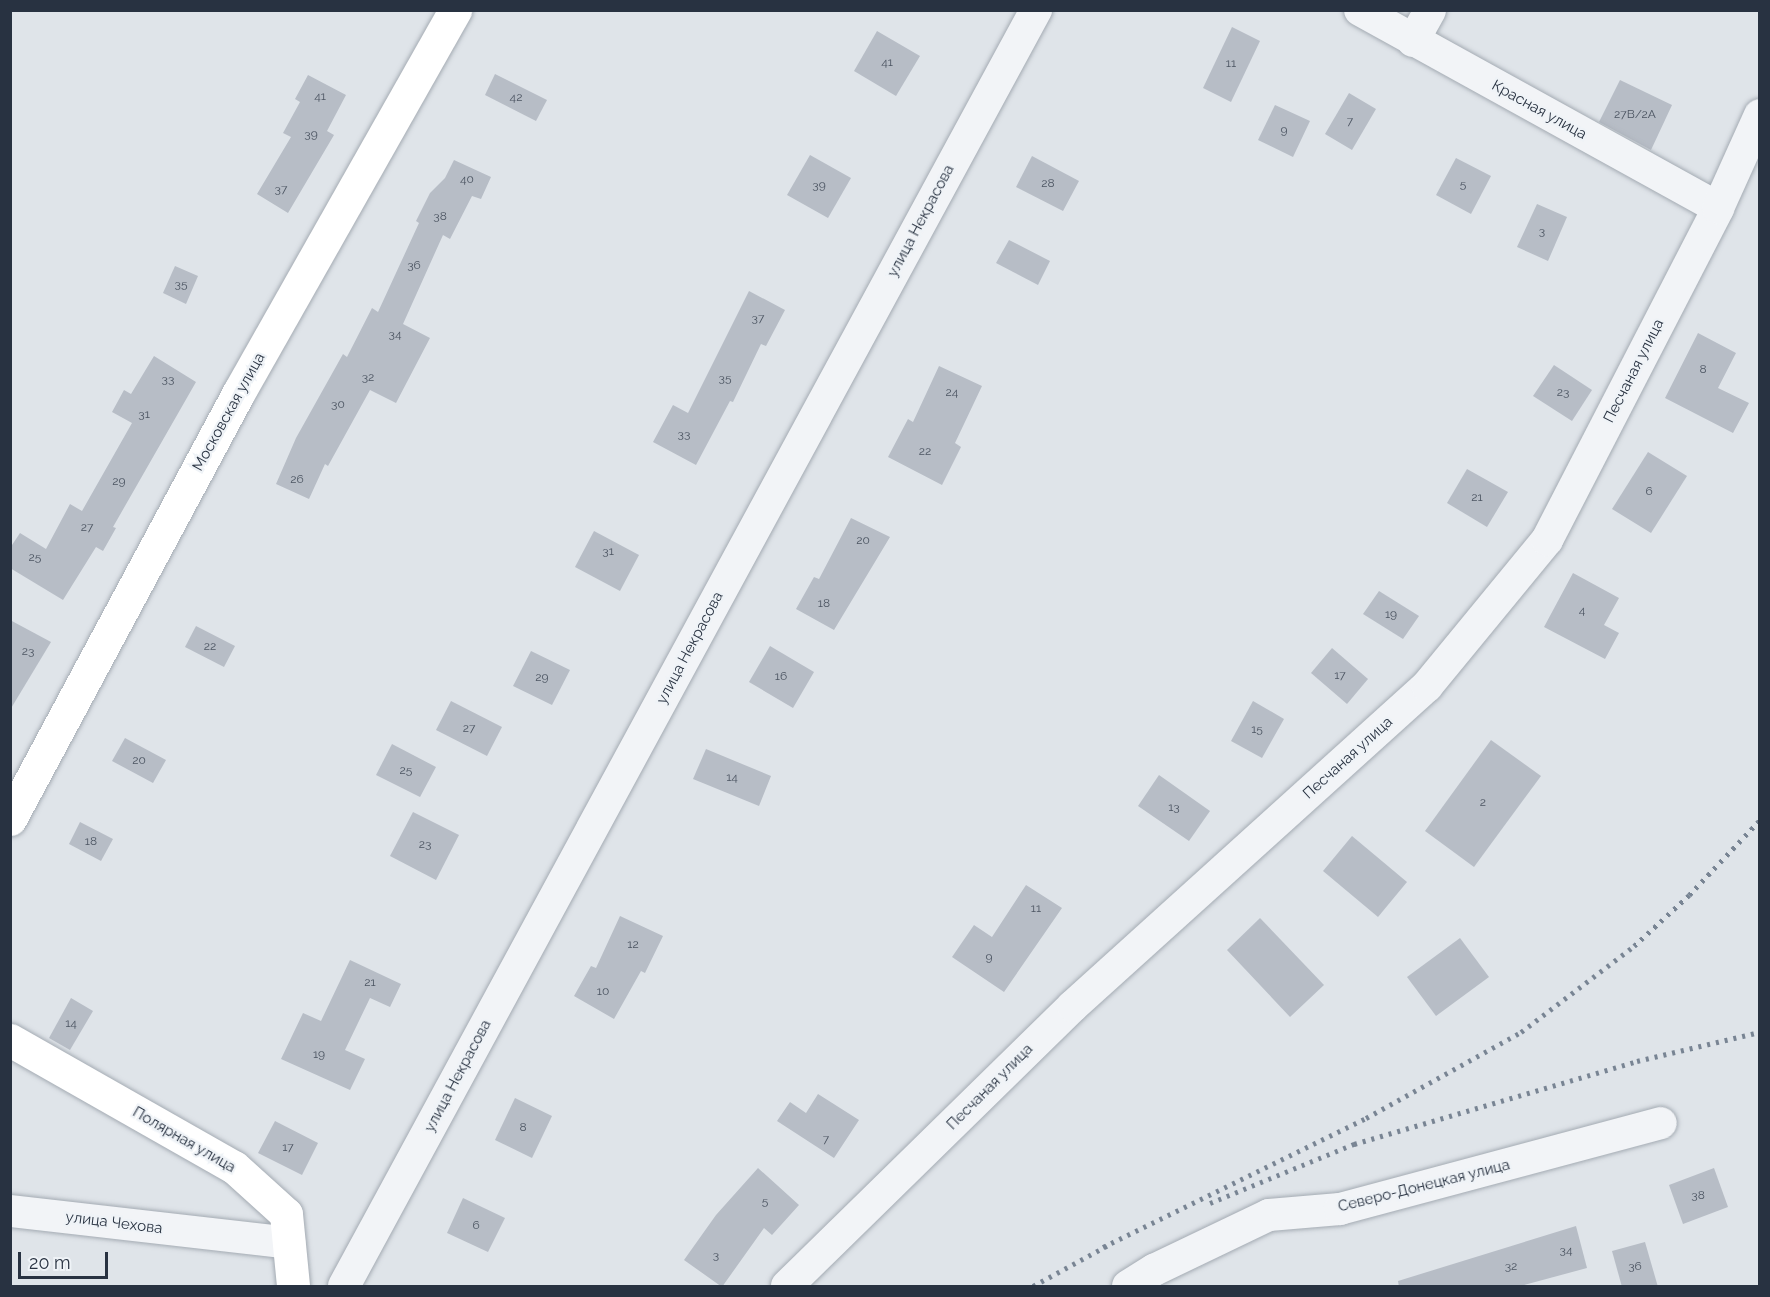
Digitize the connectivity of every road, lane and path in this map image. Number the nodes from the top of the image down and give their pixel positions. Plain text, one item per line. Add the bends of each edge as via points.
1 (455, 10) edge
2 (1036, 10) edge
3 (1360, 10) edge
4 (1430, 10) edge
5 (1413, 41) junction
6 (1760, 115) edge
7 (1718, 208) junction
8 (10, 819) edge
9 (10, 1040) edge
10 (1661, 1123) dead end
11 (10, 1211) edge
12 (289, 1243) junction
13 (292, 1287) edge
14 (344, 1287) edge
15 (787, 1287) edge
16 (1128, 1287) edge

1 - 8 main road, Московская улица via 239,392
2 - 14 street, улица Некрасова
3 - 5 street, Красная улица
4 - 5 street
5 - 7 street, Красная улица
6 - 7 street, Песчаная улица
7 - 15 street, Песчаная улица via 1547,540 1427,686 1072,1006
9 - 12 main road, Полярная улица via 234,1167 286,1214
10 - 16 street, Северо-Донецкая улица via 1340,1209 1269,1215 1154,1270
11 - 12 street, улица Чехова
12 - 13 main road, Полярная улица

